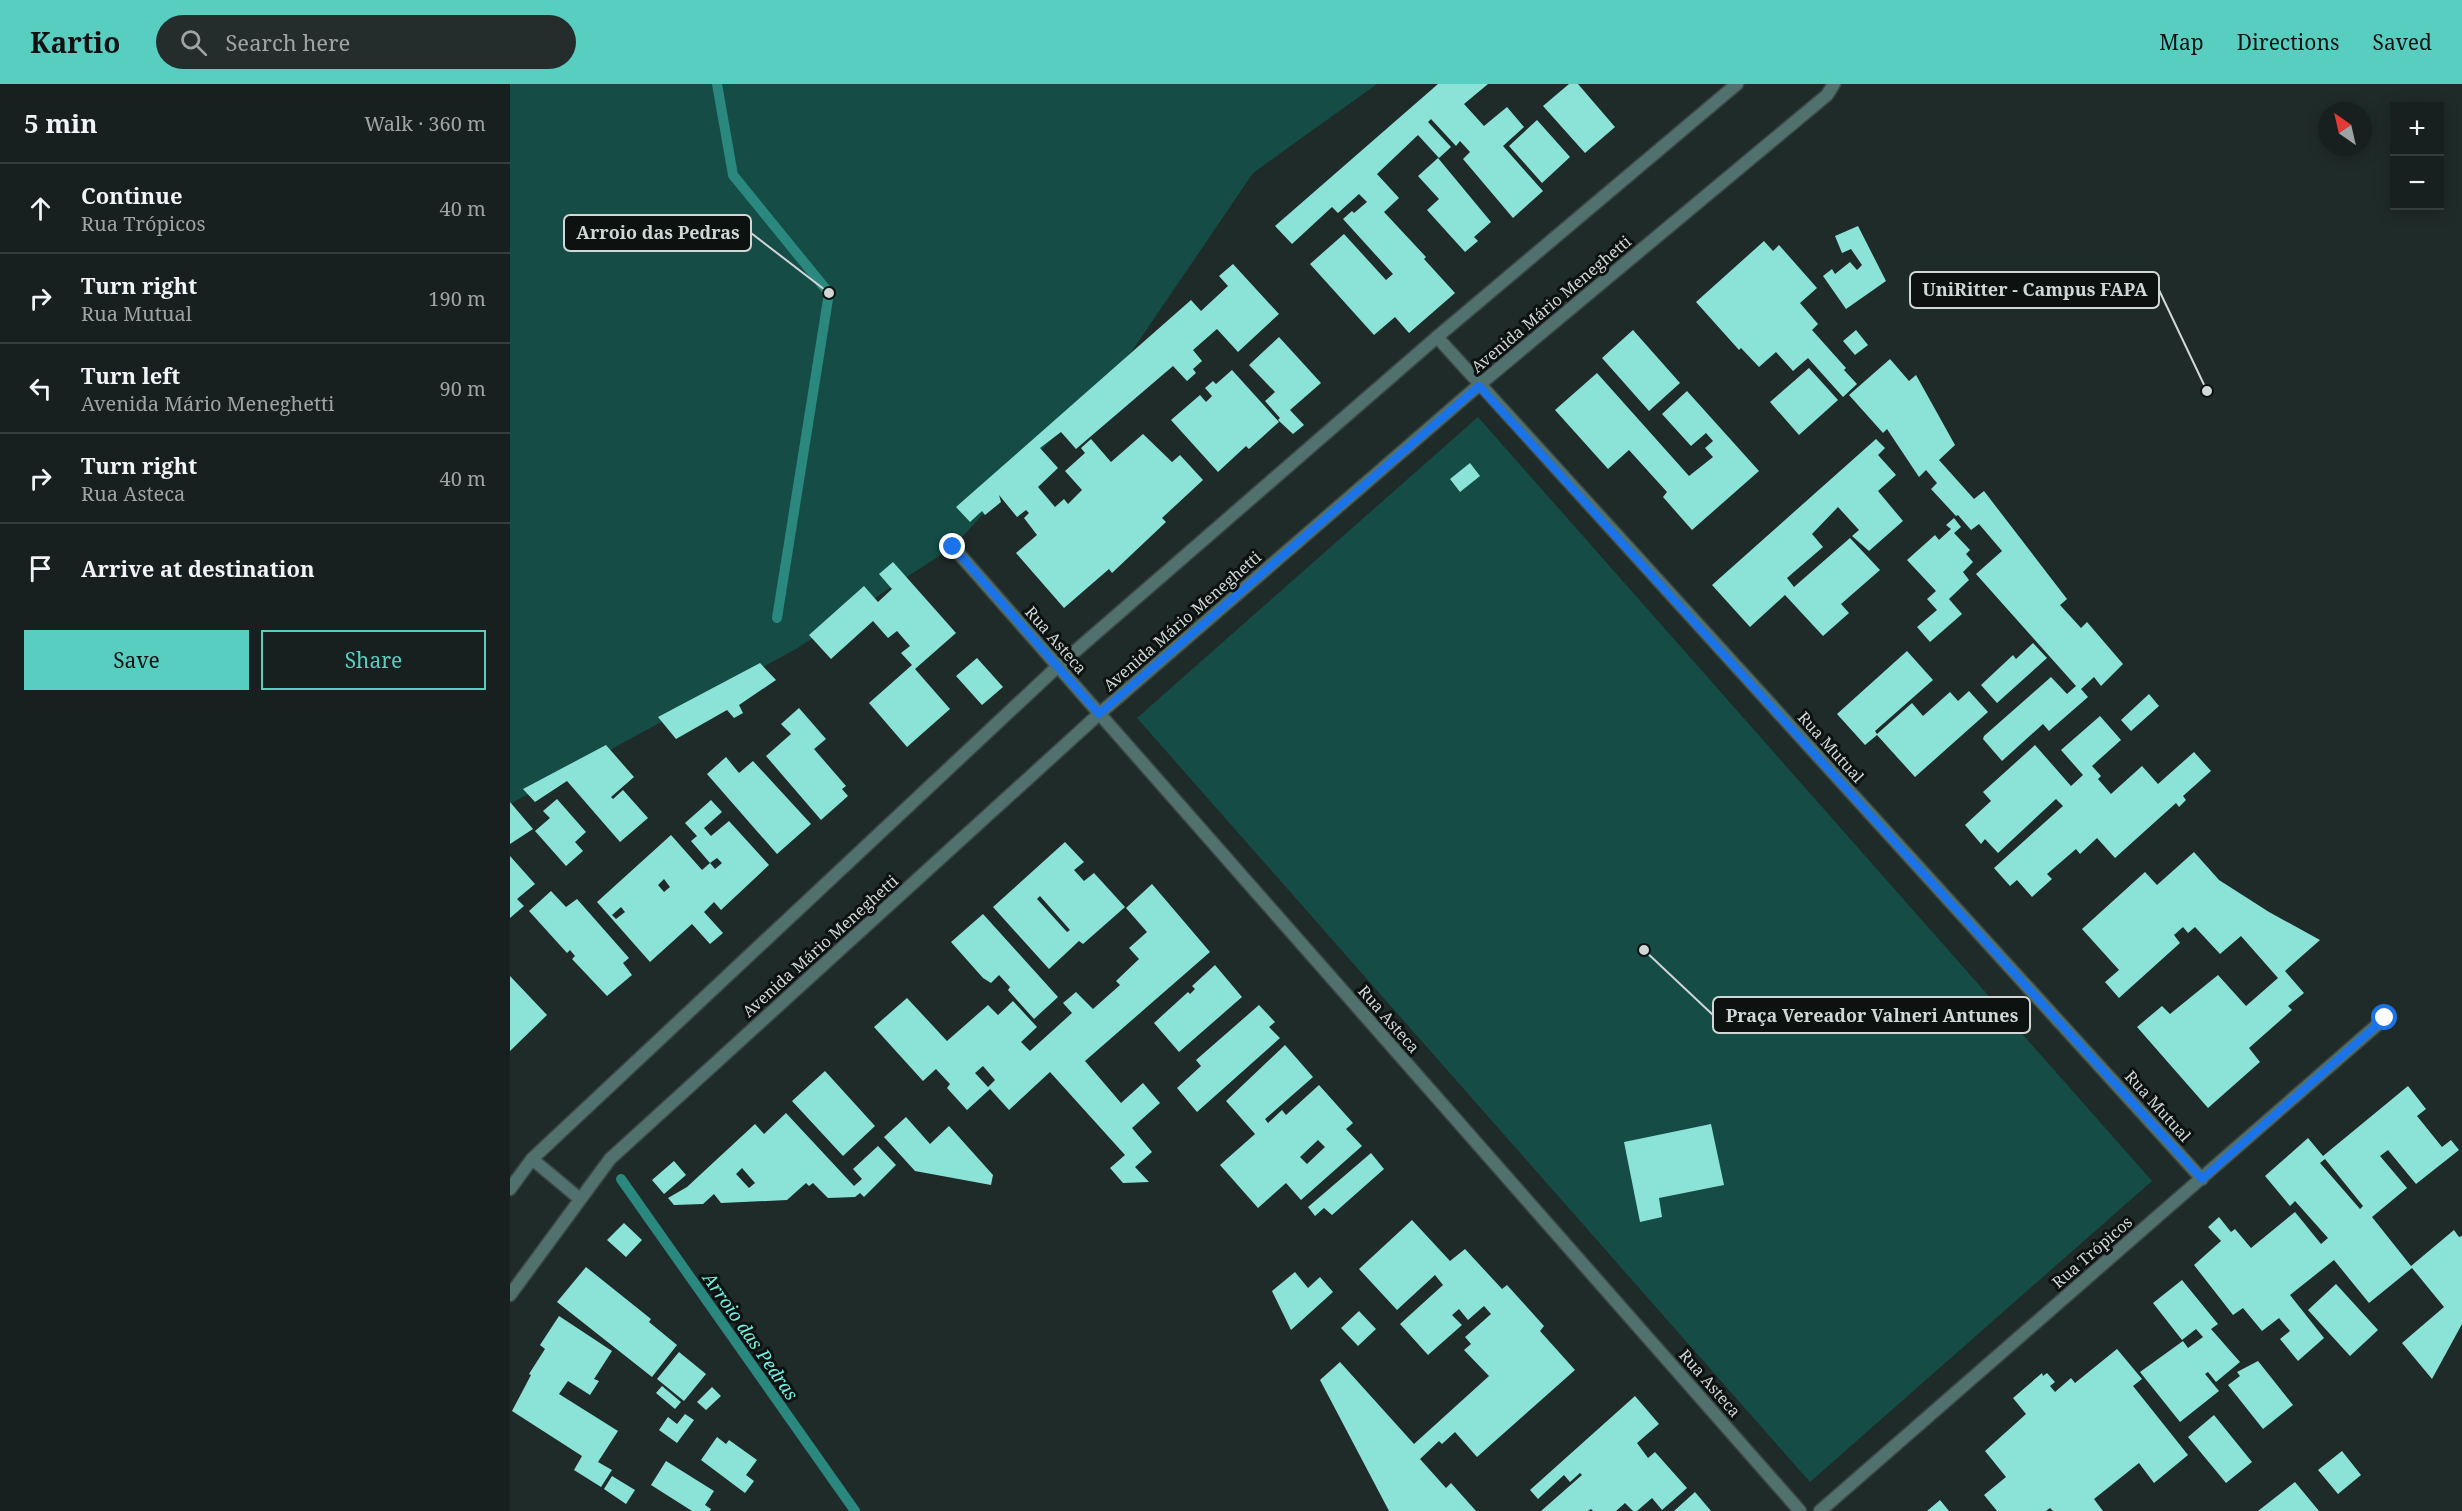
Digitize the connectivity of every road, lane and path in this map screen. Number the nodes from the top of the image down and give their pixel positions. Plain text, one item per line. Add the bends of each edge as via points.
1 (1737, 84) edge
2 (1834, 84) edge
3 (1437, 337) junction
4 (1479, 386) junction
5 (953, 547) dead end
6 (1057, 667) junction
7 (1099, 714) junction
8 (2385, 1018) dead end
9 (532, 1159) junction
10 (2202, 1179) junction
11 (510, 1189) edge
12 (580, 1199) junction
13 (510, 1295) edge
14 (1800, 1511) edge
15 (1820, 1511) edge

1 - 3 street
2 - 4 street, Avenida Mário Meneghetti via 1827,95
3 - 4 street, Rua Mutual
3 - 6 street
4 - 7 street, Avenida Mário Meneghetti
4 - 10 street, Rua Mutual
5 - 6 street, Rua Asteca
6 - 7 street, Rua Asteca
6 - 9 street
7 - 12 street, Avenida Mário Meneghetti via 610,1159
7 - 14 street, Rua Asteca
8 - 10 street, Rua Trópicos
9 - 11 street
9 - 12 street
10 - 15 street, Rua Trópicos
12 - 13 street, Avenida Mário Meneghetti

